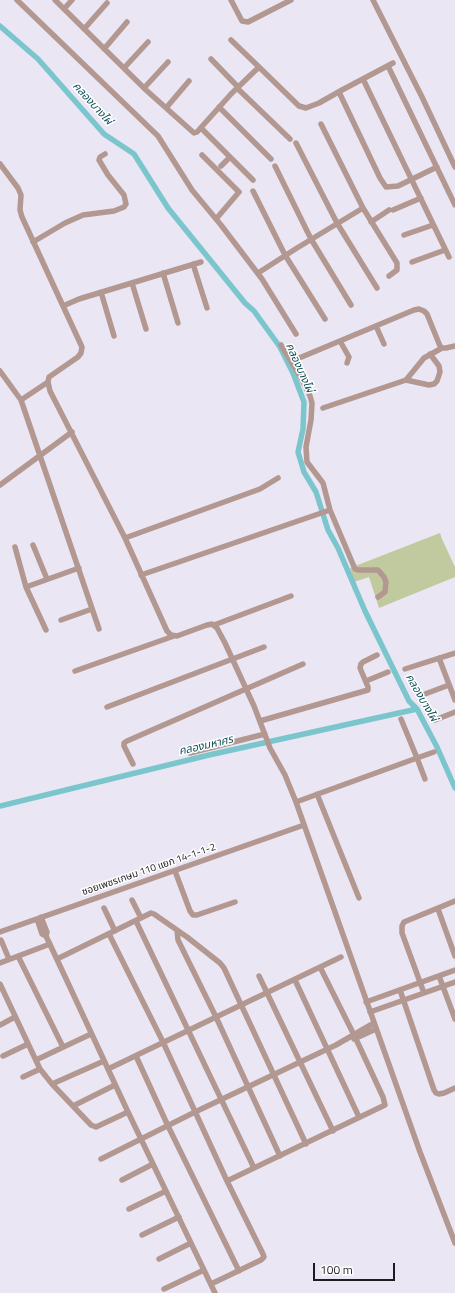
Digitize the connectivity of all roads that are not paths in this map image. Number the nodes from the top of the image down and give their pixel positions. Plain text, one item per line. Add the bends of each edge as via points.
1 (17, 0) edge
2 (55, 0) edge
3 (72, 0) edge
4 (231, 0) edge
5 (292, 0) edge
6 (373, 0) edge
7 (107, 3) dead end
8 (64, 9) junction
9 (127, 22) dead end
10 (84, 29) junction
11 (231, 40) dead end
12 (148, 42) dead end
13 (104, 49) junction
14 (211, 59) dead end
15 (168, 62) dead end
16 (259, 67) junction
17 (124, 68) junction
18 (363, 79) junction
19 (189, 81) dead end
20 (237, 87) junction
21 (144, 88) junction
22 (339, 92) junction
23 (219, 107) junction
24 (166, 108) junction
25 (321, 124) dead end
26 (201, 128) junction
27 (290, 139) dead end
28 (296, 143) dead end
29 (104, 154) dead end
30 (202, 155) dead end
31 (230, 157) junction
32 (271, 159) dead end
33 (0, 164) edge
34 (221, 166) dead end
35 (275, 166) dead end
36 (437, 167) junction
37 (455, 167) edge
38 (252, 180) dead end
39 (412, 180) junction
40 (253, 191) dead end
41 (421, 198) junction
42 (455, 205) edge
43 (363, 208) junction
44 (216, 219) junction
45 (371, 222) junction
46 (337, 223) junction
47 (433, 224) junction
48 (404, 235) dead end
49 (311, 239) junction
50 (33, 242) junction
51 (445, 250) junction
52 (285, 255) junction
53 (449, 257) dead end
54 (201, 262) dead end
55 (412, 262) dead end
56 (194, 264) junction
57 (163, 273) junction
58 (258, 273) junction
59 (389, 276) dead end
60 (132, 283) junction
61 (377, 288) dead end
62 (101, 292) junction
63 (351, 305) dead end
64 (64, 306) junction
65 (207, 308) dead end
66 (325, 319) dead end
67 (178, 323) dead end
68 (376, 326) junction
69 (146, 329) dead end
70 (296, 334) dead end
71 (114, 336) dead end
72 (340, 341) junction
73 (384, 344) dead end
74 (281, 345) dead end
75 (455, 346) edge
76 (442, 348) junction
77 (430, 354) junction
78 (292, 362) junction
79 (348, 363) dead end
80 (0, 371) edge
81 (406, 380) junction
82 (48, 382) junction
83 (22, 400) junction
84 (323, 408) dead end
85 (72, 432) junction
86 (40, 456) junction
87 (278, 478) dead end
88 (0, 485) edge
89 (328, 510) junction
90 (125, 538) junction
91 (33, 545) dead end
92 (15, 547) dead end
93 (79, 568) junction
94 (141, 574) junction
95 (47, 579) junction
96 (26, 587) junction
97 (291, 596) dead end
98 (378, 597) dead end
99 (92, 609) junction
100 (61, 620) dead end
101 (214, 625) junction
102 (99, 629) dead end
103 (46, 630) dead end
104 (174, 636) junction
105 (264, 647) dead end
106 (455, 653) edge
107 (376, 655) dead end
108 (439, 658) junction
109 (233, 660) junction
110 (303, 664) dead end
111 (405, 669) dead end
112 (75, 671) dead end
113 (388, 672) dead end
114 (366, 681) junction
115 (449, 685) junction
116 (246, 689) junction
117 (425, 694) dead end
118 (455, 700) edge
119 (107, 707) dead end
120 (455, 712) edge
121 (401, 719) dead end
122 (435, 720) dead end
123 (260, 721) junction
124 (266, 737) junction
125 (434, 752) dead end
126 (190, 753) dead end
127 (417, 758) junction
128 (132, 764) dead end
129 (425, 779) dead end
130 (317, 794) junction
131 (296, 802) junction
132 (304, 826) junction
133 (175, 871) junction
134 (359, 898) dead end
135 (132, 900) dead end
136 (455, 901) edge
137 (235, 902) dead end
138 (104, 908) dead end
139 (438, 908) junction
140 (39, 918) junction
141 (139, 919) junction
142 (177, 930) junction
143 (115, 931) junction
144 (0, 932) edge
145 (109, 934) junction
146 (1, 940) dead end
147 (50, 944) junction
148 (18, 956) junction
149 (455, 956) edge
150 (341, 957) dead end
151 (9, 959) junction
152 (57, 959) junction
153 (0, 962) edge
154 (320, 967) junction
155 (455, 970) edge
156 (259, 976) dead end
157 (439, 976) junction
158 (295, 980) junction
159 (455, 982) edge
160 (420, 983) junction
161 (0, 984) edge
162 (443, 986) junction
163 (400, 990) junction
164 (2, 991) edge
165 (268, 993) junction
166 (424, 993) junction
167 (404, 1000) junction
168 (366, 1002) junction
169 (241, 1006) junction
170 (370, 1012) junction
171 (15, 1017) junction
172 (216, 1017) junction
173 (455, 1019) edge
174 (0, 1025) edge
175 (375, 1026) junction
176 (189, 1030) junction
177 (91, 1034) junction
178 (355, 1036) junction
179 (163, 1042) junction
180 (28, 1044) junction
181 (62, 1047) junction
182 (327, 1049) junction
183 (3, 1056) dead end
184 (136, 1056) junction
185 (36, 1060) junction
186 (104, 1061) junction
187 (301, 1062) junction
188 (40, 1069) junction
189 (108, 1069) junction
190 (275, 1074) junction
191 (23, 1077) dead end
192 (52, 1084) junction
193 (115, 1085) junction
194 (248, 1086) junction
195 (455, 1088) edge
196 (222, 1100) junction
197 (73, 1106) junction
198 (128, 1112) junction
199 (195, 1112) junction
200 (359, 1117) junction
201 (168, 1126) junction
202 (333, 1130) junction
203 (141, 1139) junction
204 (306, 1144) junction
205 (280, 1156) junction
206 (101, 1159) dead end
207 (153, 1164) junction
208 (254, 1168) junction
209 (122, 1180) dead end
210 (227, 1182) junction
211 (166, 1191) junction
212 (130, 1209) dead end
213 (179, 1218) junction
214 (142, 1235) dead end
215 (455, 1243) edge
216 (191, 1244) junction
217 (159, 1259) dead end
218 (204, 1270) junction
219 (239, 1271) junction
220 (211, 1284) junction
221 (164, 1289) dead end
222 (215, 1293) edge

1 - 44 street via 158,136 192,190
2 - 8 street
3 - 8 street
4 - 5 street via 242,21 248,22
6 - 37 street
7 - 10 street
8 - 10 street
9 - 13 street
10 - 13 street
11 - 16 street
12 - 17 street
13 - 17 street
14 - 20 street
15 - 21 street
16 - 20 street
16 - 22 street via 302,108 319,104
17 - 21 street
18 - 22 street
18 - 36 street via 390,65
18 - 39 street
19 - 24 street
20 - 23 street
20 - 27 street
21 - 24 street
22 - 39 street via 386,187 398,186
23 - 26 street
23 - 32 street
24 - 26 street via 194,133
25 - 43 street
26 - 31 street
28 - 46 street
29 - 50 street via 99,160 124,195 124,207 83,215
30 - 44 street via 239,192
31 - 34 street
31 - 38 street
33 - 50 street via 20,192 21,214
35 - 49 street
36 - 39 street
36 - 42 street
39 - 41 street
40 - 52 street
41 - 45 street via 391,210
41 - 47 street
43 - 45 street
43 - 46 street
44 - 58 street
45 - 59 street via 397,264 397,270
46 - 49 street
46 - 61 street
47 - 48 street
47 - 51 street
49 - 52 street
49 - 63 street
50 - 64 street
51 - 53 street
51 - 55 street
52 - 58 street
52 - 66 street
54 - 56 street
56 - 57 street
56 - 65 street
57 - 60 street
57 - 67 street
58 - 70 street
60 - 62 street
60 - 69 street
62 - 64 street
62 - 71 street
64 - 82 street via 82,351 78,357 52,374
68 - 72 street
68 - 73 street
68 - 76 street via 414,310 422,310 427,314
72 - 78 street
72 - 79 street via 349,357
74 - 78 street
75 - 76 street
76 - 77 street
77 - 81 street via 419,362
77 - 81 street via 439,366 438,381 429,385
78 - 89 street via 312,403 306,458 323,483
80 - 83 street
81 - 84 street
82 - 83 street
82 - 85 street via 50,391
83 - 86 street
85 - 86 street
85 - 90 street
86 - 88 street
86 - 93 street
87 - 90 street via 255,491
89 - 94 street
89 - 98 street via 355,569 378,570 384,577 385,592
90 - 94 street
91 - 95 street
92 - 96 street
93 - 95 street
93 - 99 street
94 - 104 street via 165,628
95 - 96 street
96 - 103 street
97 - 101 street
99 - 100 street
99 - 102 street
101 - 104 street
101 - 109 street
104 - 112 street
105 - 109 street
106 - 108 street
107 - 114 street via 360,664
108 - 111 street
108 - 115 street
109 - 116 street
109 - 119 street
110 - 116 street
113 - 114 street
114 - 123 street via 368,690
115 - 117 street
115 - 118 street
116 - 123 street
116 - 128 street via 127,741 124,746
120 - 122 street
121 - 127 street
123 - 124 street
124 - 126 street
124 - 131 street
125 - 127 street
127 - 129 street
127 - 130 street
130 - 131 street
130 - 134 street
131 - 132 street
132 - 133 street, ซอยเพชรเกษม 110 แยก 14-1-1-2
132 - 168 street
133 - 137 street via 193,914 197,915
133 - 140 street, ซอยเพชรเกษม 110 แยก 14-1-1-2
135 - 141 street
136 - 139 street
138 - 143 street
139 - 149 street
139 - 160 street via 404,922 402,926 402,933
140 - 144 street, ซอยเพชรเกษม 110 แยก 14-1-1-2
140 - 147 street
141 - 142 street via 154,914
141 - 143 street
141 - 176 street
142 - 169 street via 222,964
142 - 172 street via 178,940
143 - 145 street
145 - 152 street
145 - 179 street
146 - 151 street
147 - 148 street
147 - 152 street
148 - 151 street
148 - 181 street
150 - 154 street
151 - 153 street
152 - 177 street
154 - 158 street
154 - 178 street
155 - 157 street
156 - 165 street
157 - 160 street
157 - 162 street
158 - 165 street
158 - 182 street
159 - 162 street
160 - 163 street
160 - 166 street
161 - 164 street
162 - 166 street
162 - 173 street
163 - 167 street
163 - 168 street
164 - 171 street
165 - 169 street
165 - 187 street
166 - 167 street
167 - 170 street
167 - 195 street via 434,1090 439,1094
168 - 170 street
169 - 172 street
169 - 190 street
170 - 175 street
171 - 174 street
171 - 180 street
172 - 176 street
172 - 194 street
175 - 178 street
175 - 215 street
176 - 179 street
176 - 196 street
177 - 181 street
177 - 186 street
178 - 182 street
178 - 200 street via 385,1103
179 - 184 street
179 - 199 street
180 - 183 street
180 - 185 street
181 - 185 street
182 - 187 street
182 - 200 street
184 - 189 street
184 - 201 street
185 - 188 street
186 - 189 street
186 - 192 street
187 - 190 street
187 - 202 street
188 - 191 street
188 - 192 street
189 - 193 street
190 - 194 street
190 - 204 street
192 - 197 street
193 - 197 street
193 - 198 street
194 - 196 street
194 - 205 street
196 - 199 street
196 - 208 street
197 - 198 street via 94,1127
198 - 203 street
199 - 201 street
199 - 210 street
200 - 202 street
201 - 203 street
201 - 219 street
202 - 204 street
203 - 206 street
203 - 207 street
204 - 205 street
205 - 208 street
207 - 209 street
207 - 211 street
208 - 210 street
210 - 219 street via 263,1254 262,1260
211 - 212 street
211 - 213 street
213 - 214 street
213 - 216 street
216 - 217 street
216 - 218 street
218 - 220 street
218 - 221 street
219 - 220 street
220 - 222 street

